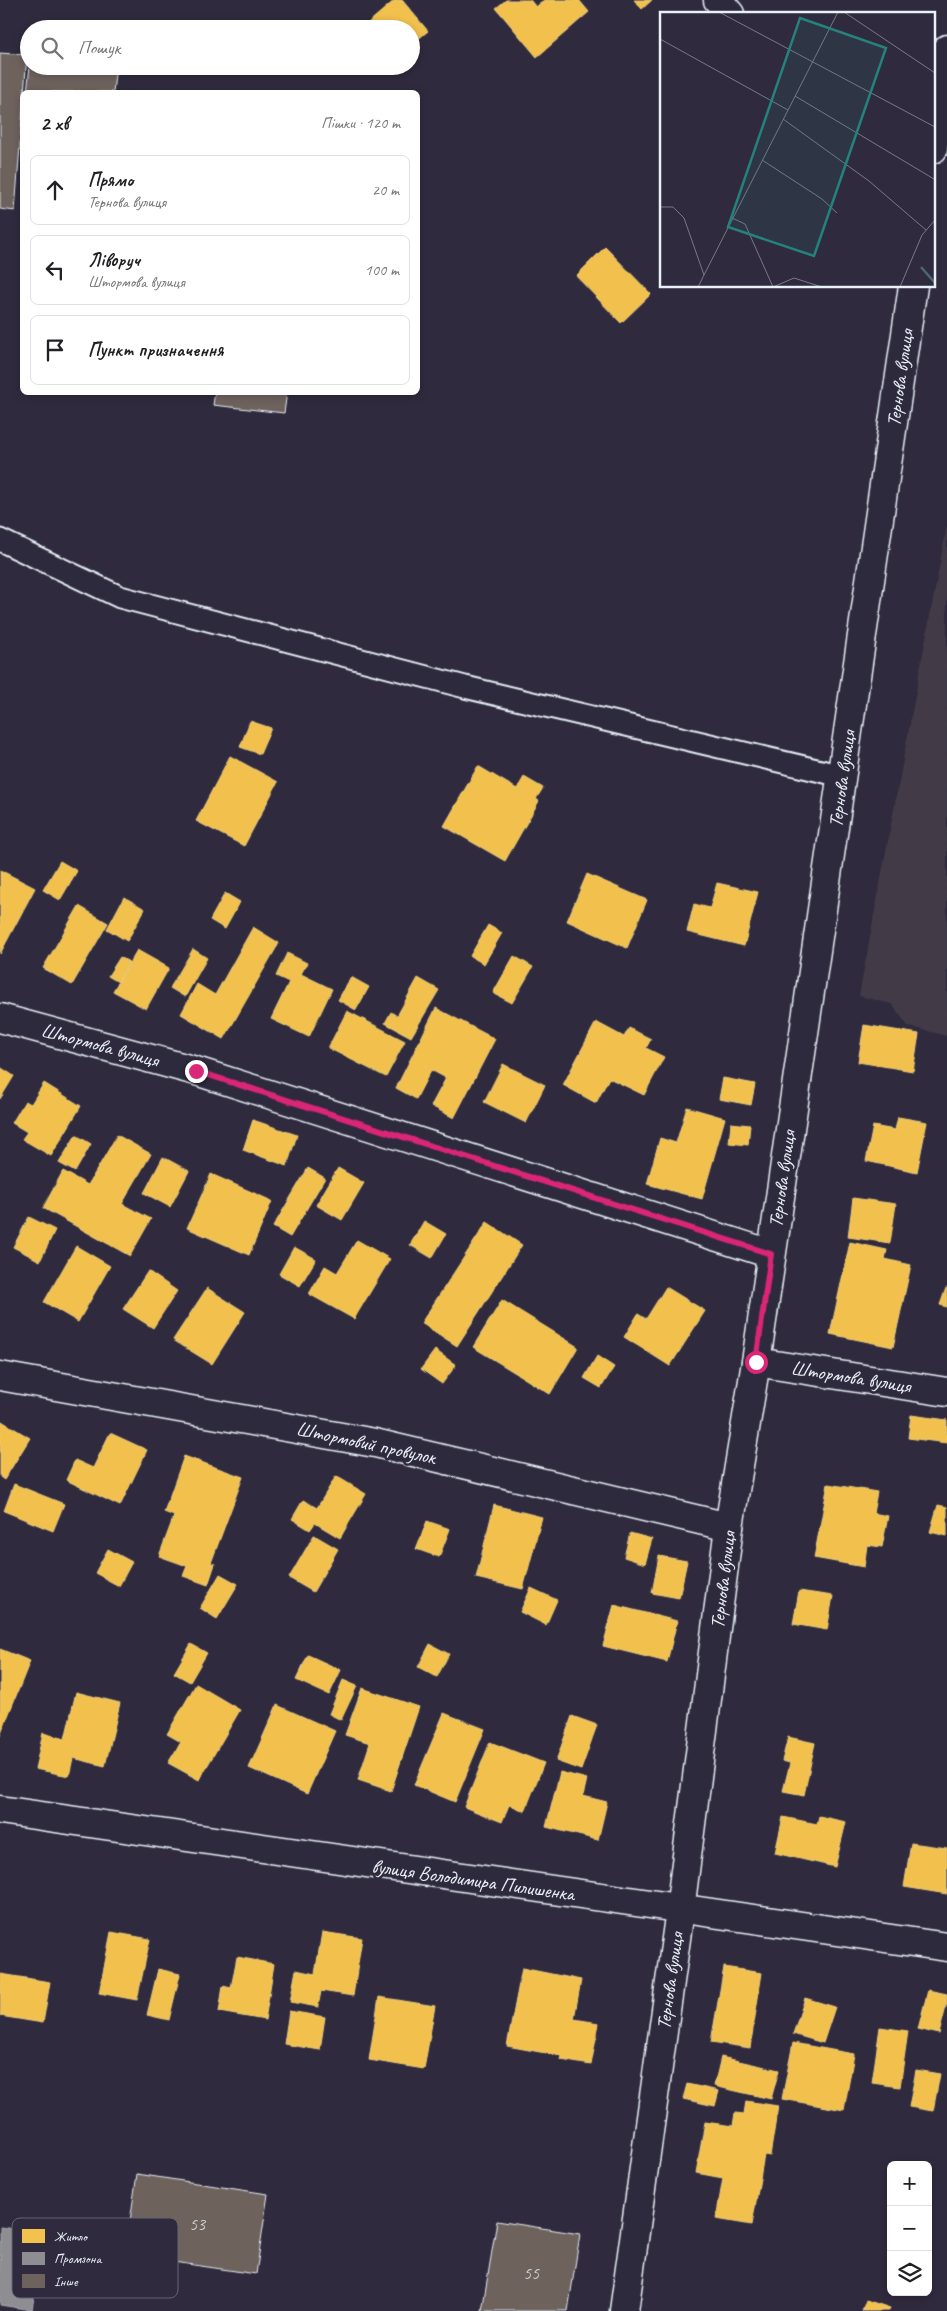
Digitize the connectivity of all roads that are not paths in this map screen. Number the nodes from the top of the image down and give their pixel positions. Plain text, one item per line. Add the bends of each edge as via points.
1 (718, 0) edge
2 (728, 12) edge
3 (947, 49) edge
4 (937, 100) edge
5 (934, 137) edge
6 (913, 288) edge
7 (0, 540) edge
8 (842, 776) junction
9 (0, 1018) edge
10 (771, 1254) junction
11 (756, 1362) junction
12 (0, 1376) edge
13 (947, 1392) edge
14 (730, 1527) junction
15 (0, 1810) edge
16 (680, 1910) junction
17 (947, 1948) edge
18 (624, 2311) edge

1 - 2 street
3 - 4 street
4 - 5 street
6 - 8 street, Тернова вулиця
7 - 8 lane via 120,597 465,687
8 - 10 street, Тернова вулиця
9 - 10 street, Штормова вулиця via 196,1071
10 - 11 street, Тернова вулиця
11 - 13 street, Штормова вулиця
11 - 14 street, Тернова вулиця
12 - 14 street, Штормовий провулок via 375,1443
14 - 16 street, Тернова вулиця
15 - 16 street, вулиця Володимира Пилишенка
16 - 17 street, вулиця Володимира Пилишенка
16 - 18 street, Тернова вулиця

